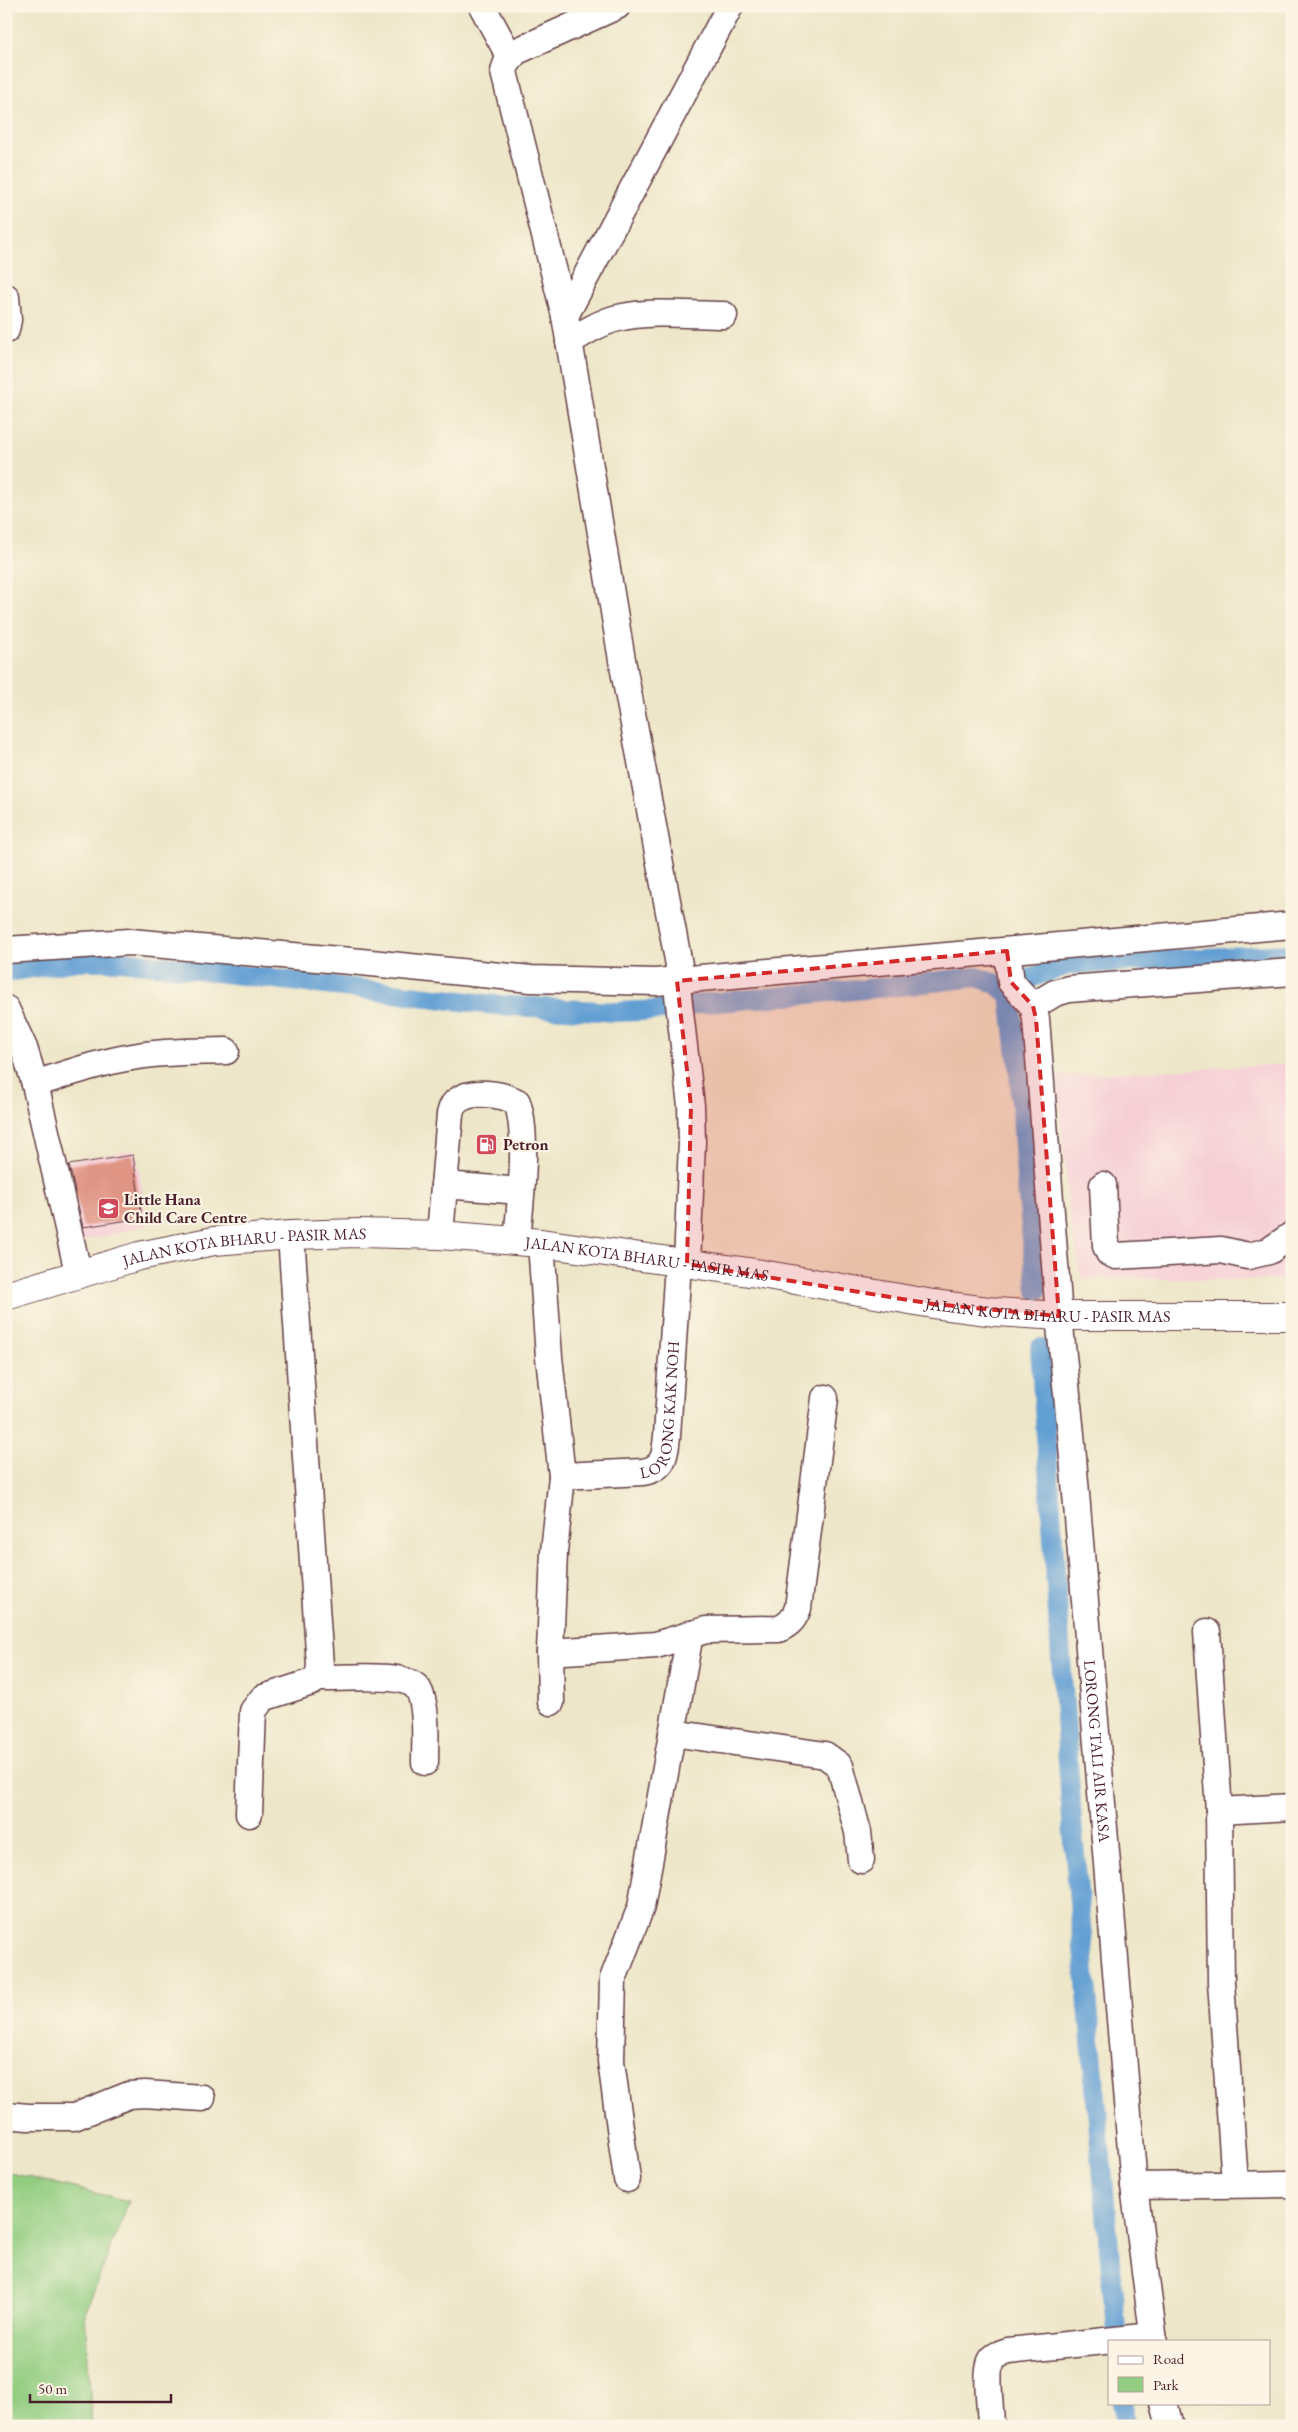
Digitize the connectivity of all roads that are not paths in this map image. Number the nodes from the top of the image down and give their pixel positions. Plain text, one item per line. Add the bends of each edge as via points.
1 (482, 6) edge
2 (616, 6) edge
3 (730, 6) edge
4 (510, 57) junction
5 (6, 297) edge
6 (724, 315) dead end
7 (565, 316) junction
8 (6, 330) edge
9 (569, 342) junction
10 (1292, 925) edge
11 (6, 950) edge
12 (1008, 965) junction
13 (1292, 972) edge
14 (678, 995) junction
15 (1033, 1006) junction
16 (6, 1009) edge
17 (226, 1051) dead end
18 (35, 1084) junction
19 (1103, 1184) dead end
20 (444, 1185) junction
21 (522, 1190) junction
22 (291, 1235) junction
23 (440, 1235) junction
24 (1292, 1235) edge
25 (529, 1242) junction
26 (682, 1263) junction
27 (78, 1272) junction
28 (6, 1296) edge
29 (1059, 1316) junction
30 (1292, 1316) edge
31 (825, 1398) dead end
32 (562, 1476) junction
33 (1207, 1632) dead end
34 (690, 1634) junction
35 (550, 1652) junction
36 (318, 1678) junction
37 (551, 1702) dead end
38 (672, 1733) junction
39 (425, 1762) dead end
40 (1292, 1807) edge
41 (1219, 1811) junction
42 (248, 1814) dead end
43 (861, 1860) dead end
44 (202, 2098) dead end
45 (6, 2115) edge
46 (627, 2180) dead end
47 (1236, 2183) junction
48 (1292, 2184) edge
49 (1134, 2186) junction
50 (1148, 2338) edge
51 (1124, 2340) edge
52 (1108, 2341) edge
53 (1164, 2404) edge
54 (991, 2426) edge
55 (1170, 2426) edge

1 - 4 street
2 - 4 street
3 - 7 street
4 - 7 street, LORONG KAK NOH via 505,82
5 - 8 street
6 - 9 street via 649,314 619,318
7 - 9 street, LORONG KAK NOH
9 - 14 street, LORONG KAK NOH via 622,660 679,965
10 - 12 street
11 - 14 street via 91,943 139,943 531,979 618,983
12 - 14 street
12 - 15 street
13 - 15 street via 1069,990 1055,993
14 - 26 street, LORONG KAK NOH via 691,1106 691,1205
15 - 29 street, LORONG TALI AIR KASA
16 - 18 street
17 - 18 street via 139,1056
18 - 27 street
19 - 24 street via 1106,1246 1109,1253 1116,1256 1221,1250 1248,1256 1269,1251
20 - 21 street
20 - 21 street via 450,1114 455,1102 468,1095 506,1096 517,1102 522,1117
20 - 23 street
21 - 25 street
22 - 23 highway, JALAN KOTA BHARU - PASIR MAS
22 - 27 highway, JALAN KOTA BHARU - PASIR MAS via 214,1241
22 - 36 street via 320,1666
23 - 25 highway, JALAN KOTA BHARU - PASIR MAS
25 - 26 highway, JALAN KOTA BHARU - PASIR MAS
25 - 32 street via 549,1357
26 - 29 highway, JALAN KOTA BHARU - PASIR MAS via 933,1304
26 - 32 street, LORONG KAK NOH via 668,1436 660,1464 654,1470 643,1472
27 - 28 highway, JALAN KOTA BHARU - PASIR MAS
29 - 30 highway, JALAN KOTA BHARU - PASIR MAS
29 - 49 street, LORONG TALI AIR KASA
31 - 34 street via 798,1608 794,1618 779,1629 723,1629
32 - 35 street via 554,1545
33 - 41 street
34 - 35 street via 635,1648
34 - 38 street
35 - 37 street
36 - 39 street via 407,1680 418,1689 423,1704
36 - 42 street via 302,1687 263,1698 253,1711
38 - 43 street via 825,1755 840,1766 858,1832
38 - 46 street via 641,1907 613,1979 611,2061
40 - 41 street
41 - 47 street via 1221,1982
44 - 45 street via 129,2095 74,2117
47 - 48 street
47 - 49 street
49 - 50 street, LORONG TALI AIR KASA
50 - 51 street
52 - 54 street via 1008,2351 995,2356 990,2361 989,2374
53 - 55 street

